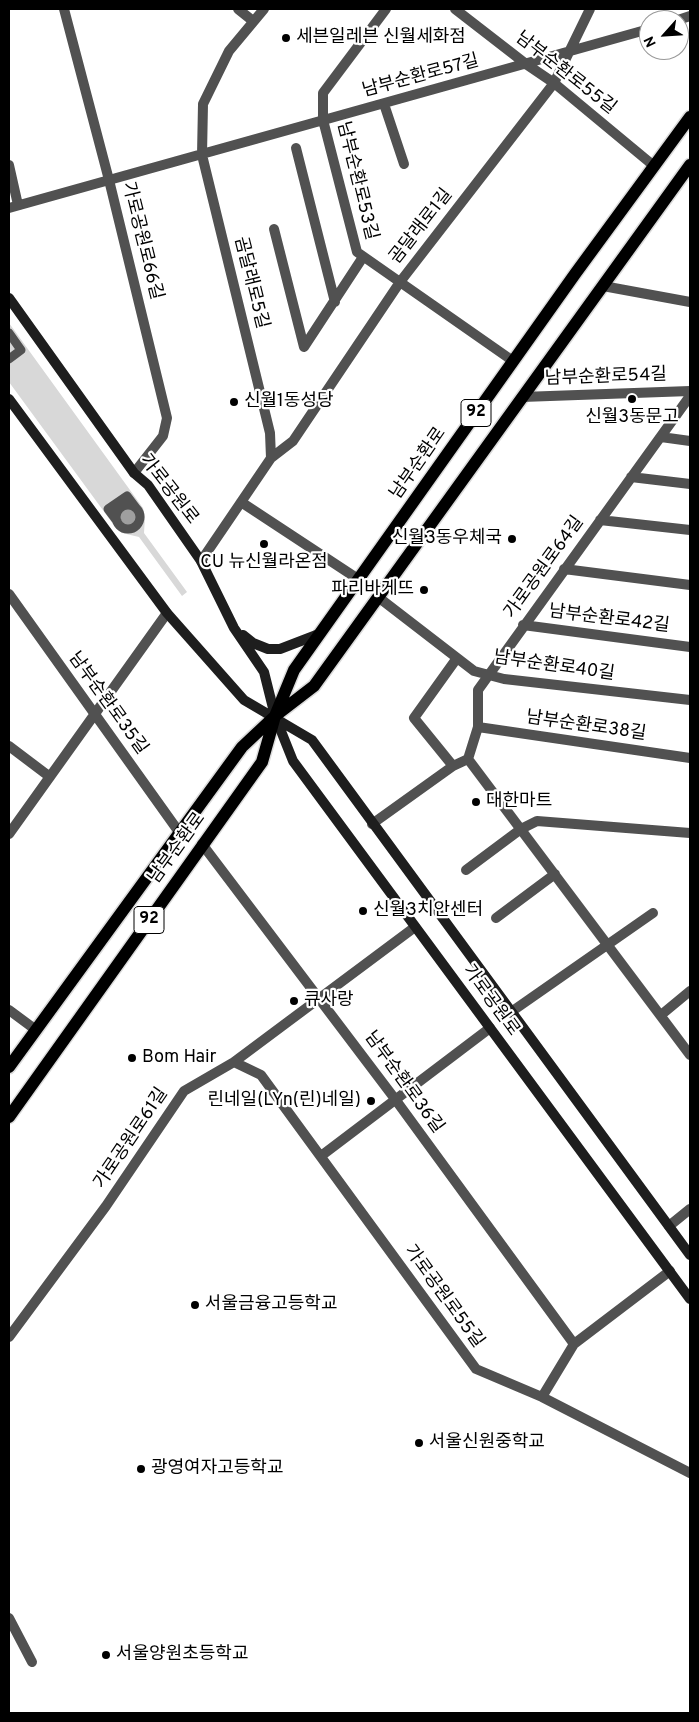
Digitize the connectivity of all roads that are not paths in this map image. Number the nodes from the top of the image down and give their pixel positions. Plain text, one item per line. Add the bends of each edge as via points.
1 (64, 9) edge
2 (238, 9) edge
3 (264, 9) edge
4 (386, 9) edge
5 (455, 9) edge
6 (590, 9) edge
7 (253, 21) junction
8 (639, 32) edge
9 (569, 53) junction
10 (526, 64) junction
11 (554, 83) junction
12 (384, 104) junction
13 (690, 117) edge
14 (323, 120) junction
15 (296, 148) dead end
16 (202, 155) junction
17 (404, 164) dead end
18 (9, 165) edge
19 (690, 165) edge
20 (654, 166) junction
21 (109, 180) junction
22 (13, 206) edge
23 (274, 229) dead end
24 (363, 257) junction
25 (400, 282) junction
26 (603, 286) junction
27 (9, 298) edge
28 (335, 302) junction
29 (690, 302) edge
30 (9, 333) edge
31 (9, 359) edge
32 (513, 361) junction
33 (690, 391) edge
34 (690, 396) edge
35 (522, 397) junction
36 (9, 398) edge
37 (660, 437) junction
38 (690, 441) edge
39 (271, 458) junction
40 (134, 473) junction
41 (631, 477) junction
42 (690, 484) edge
43 (241, 502) junction
44 (600, 520) junction
45 (117, 521) joint
46 (690, 530) edge
47 (200, 561) junction
48 (564, 569) junction
49 (358, 580) junction
50 (690, 584) edge
51 (9, 594) edge
52 (378, 597) junction
53 (167, 613) junction
54 (523, 626) junction
55 (234, 628) junction
56 (320, 633) junction
57 (690, 647) edge
58 (457, 658) junction
59 (488, 675) junction
60 (690, 700) edge
61 (96, 715) junction
62 (275, 716) junction
63 (478, 727) junction
64 (9, 746) edge
65 (690, 758) edge
66 (468, 759) junction
67 (454, 766) junction
68 (50, 777) junction
69 (372, 824) junction
70 (521, 829) junction
71 (179, 832) junction
72 (690, 833) edge
73 (9, 834) edge
74 (202, 844) junction
75 (466, 870) dead end
76 (555, 874) junction
77 (653, 913) dead end
78 (496, 918) dead end
79 (415, 926) junction
80 (608, 945) junction
81 (690, 991) edge
82 (320, 998) junction
83 (9, 1010) edge
84 (511, 1012) junction
85 (660, 1015) junction
86 (490, 1028) junction
87 (36, 1030) junction
88 (690, 1055) edge
89 (234, 1062) junction
90 (9, 1067) edge
91 (396, 1099) junction
92 (9, 1117) edge
93 (321, 1156) junction
94 (690, 1210) edge
95 (669, 1226) junction
96 (690, 1255) edge
97 (670, 1272) junction
98 (690, 1299) edge
99 (9, 1337) edge
100 (574, 1344) junction
101 (542, 1397) junction
102 (690, 1473) edge
103 (9, 1618) edge
104 (32, 1662) dead end

1 - 21 street, 가로공원로66길
2 - 7 street
3 - 7 street, 곰달래로5길
4 - 14 street, 남부순환로53길 via 323,93
5 - 10 street, 남부순환로55길
6 - 9 street, 곰달래로1길
7 - 16 street, 곰달래로5길 via 229,51 203,104
8 - 9 street, 남부순환로57길
9 - 10 street, 남부순환로57길
9 - 11 street, 곰달래로1길
10 - 11 street, 남부순환로55길
10 - 12 street, 남부순환로57길
11 - 20 street, 남부순환로55길
11 - 25 street, 곰달래로1길
12 - 14 street, 남부순환로57길
12 - 17 street
13 - 20 main road, 남부순환로 / 92
14 - 16 street, 남부순환로57길
14 - 24 street, 남부순환로53길 via 356,252
15 - 28 street
16 - 21 street, 남부순환로57길
16 - 39 street, 곰달래로5길 via 270,433
18 - 22 street
19 - 26 main road, 남부순환로 / 92
20 - 32 main road, 남부순환로 / 92
21 - 22 street
21 - 40 street, 가로공원로66길 via 167,418 163,436
23 - 28 street via 304,347
24 - 25 street, 남부순환로53길
24 - 28 street
25 - 32 street, 남부순환로53길
25 - 39 street, 곰달래로1길 via 293,441
26 - 29 street
26 - 35 main road, 남부순환로 / 92
27 - 40 main road, 가로공원로
30 - 31 street via 21,350
32 - 49 main road, 남부순환로 / 92
33 - 35 street, 남부순환로54길
34 - 37 street, 가로공원로64길
35 - 52 main road, 남부순환로 / 92
36 - 53 main road, 가로공원로
37 - 38 street
37 - 41 street, 가로공원로64길
39 - 43 street
40 - 47 main road, 가로공원로 via 148,485
41 - 42 street
41 - 44 street, 가로공원로64길
43 - 47 street
43 - 49 street
44 - 46 street
44 - 48 street, 가로공원로64길
45 - 45 street via 116,513 121,507 136,508 139,515 136,525 125,528
47 - 55 main road, 가로공원로
48 - 50 street
48 - 54 street, 가로공원로64길
49 - 56 main road, 남부순환로 / 92
51 - 61 street, 남부순환로35길
52 - 58 street, 남부순환로40길
52 - 62 main road, 남부순환로 / 92 via 314,686
53 - 61 street
53 - 62 main road, 가로공원로 via 244,700
54 - 57 street, 남부순환로42길
54 - 59 street, 가로공원로64길
55 - 56 main road via 253,643 268,649 296,645
55 - 62 main road, 가로공원로 via 264,672
56 - 62 main road, 남부순환로 / 92 via 294,670
58 - 59 street, 남부순환로40길 via 474,672
58 - 67 street via 414,718
59 - 60 street, 남부순환로40길
59 - 63 street, 가로공원로64길 via 478,690
61 - 68 street
61 - 71 street, 남부순환로35길
62 - 69 main road, 가로공원로 via 312,740
62 - 71 main road, 남부순환로 / 92 via 242,747
62 - 74 main road, 남부순환로 / 92 via 262,762
62 - 79 main road, 가로공원로 via 293,762
63 - 65 street, 남부순환로38길
63 - 66 street, 가로공원로64길
64 - 68 street
66 - 67 street
66 - 70 street
67 - 69 street
68 - 73 street
69 - 84 main road, 가로공원로
70 - 72 street via 537,821
70 - 75 street
70 - 76 street
71 - 87 main road, 남부순환로 / 92
74 - 82 street, 남부순환로36길
74 - 92 main road, 남부순환로 / 92
76 - 78 street
76 - 80 street
77 - 80 street, 가로공원로
79 - 82 street, 가로공원로61길
79 - 86 main road, 가로공원로
80 - 84 street, 가로공원로
80 - 85 street
81 - 85 street
82 - 89 street, 가로공원로61길
82 - 91 street, 남부순환로36길
83 - 87 street
84 - 95 main road, 가로공원로
85 - 88 street
86 - 91 street
86 - 97 main road, 가로공원로
87 - 90 main road, 남부순환로 / 92
89 - 93 street, 가로공원로55길 via 261,1075
89 - 99 street, 가로공원로61길 via 184,1092 106,1206
91 - 93 street
91 - 100 street, 남부순환로36길
93 - 101 street, 가로공원로55길 via 476,1369
94 - 95 street
95 - 96 main road, 가로공원로
97 - 98 main road, 가로공원로
97 - 100 street
100 - 101 street
101 - 102 street, 가로공원로55길
103 - 104 street

